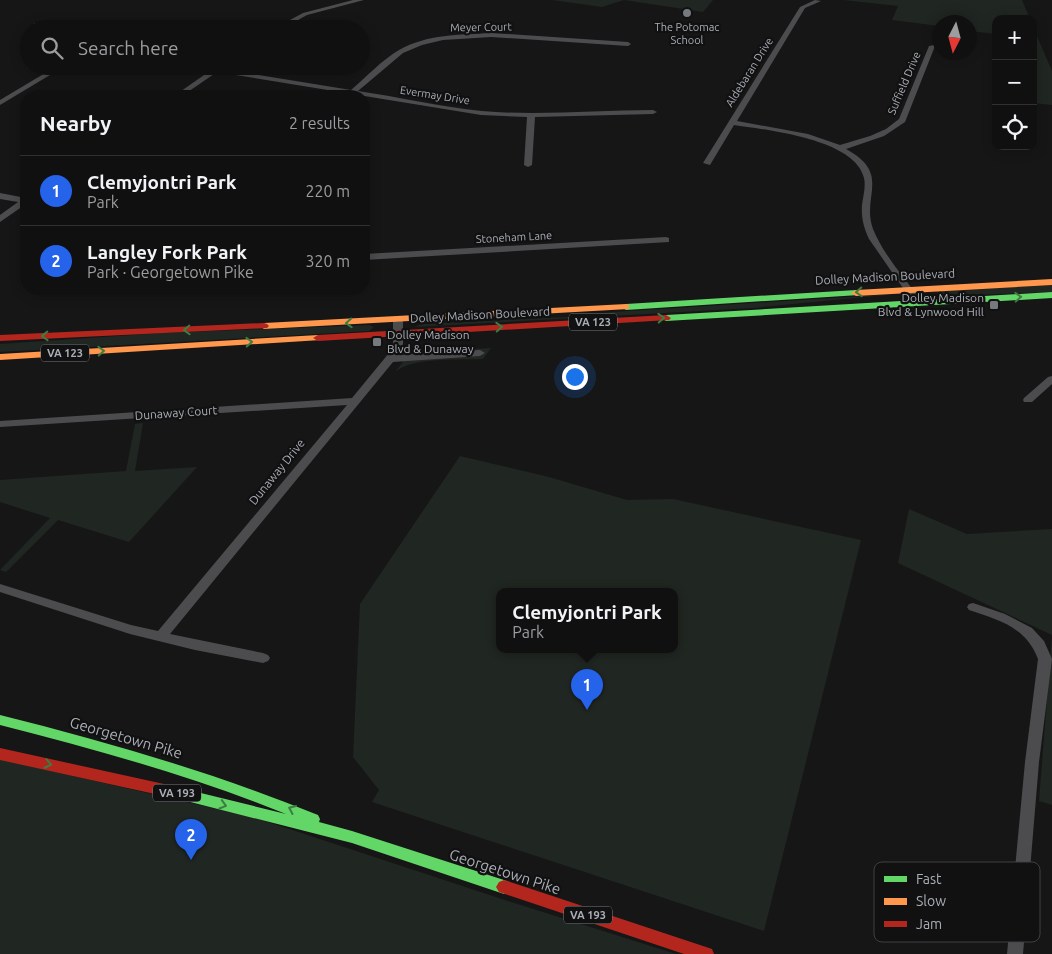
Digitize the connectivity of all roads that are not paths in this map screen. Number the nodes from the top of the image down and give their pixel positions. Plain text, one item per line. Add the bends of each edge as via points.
1 (361, 0) edge
2 (818, 1) dead end
3 (293, 20) edge
4 (628, 44) dead end
5 (932, 46) dead end
6 (47, 75) edge
7 (209, 75) edge
8 (256, 75) edge
9 (22, 90) edge
10 (187, 90) edge
11 (335, 90) edge
12 (355, 90) edge
13 (20, 91) edge
14 (370, 96) edge
15 (0, 103) edge
16 (653, 112) dead end
17 (531, 116) junction
18 (732, 122) junction
19 (839, 148) junction
20 (707, 163) dead end
21 (528, 164) dead end
22 (0, 196) edge
23 (20, 202) edge
24 (20, 206) edge
25 (0, 219) edge
26 (666, 240) dead end
27 (370, 257) edge
28 (1052, 282) edge
29 (908, 289) junction
30 (1052, 295) edge
31 (917, 302) junction
32 (398, 320) junction
33 (398, 333) junction
34 (0, 338) edge
35 (480, 353) dead end
36 (0, 357) edge
37 (389, 359) junction
38 (1052, 380) edge
39 (1028, 400) dead end
40 (353, 402) junction
41 (0, 424) edge
42 (0, 588) edge
43 (974, 607) dead end
44 (162, 636) junction
45 (263, 658) dead end
46 (0, 720) edge
47 (0, 754) edge
48 (352, 837) junction
49 (1023, 862) edge
50 (706, 954) edge

1 - 3 street
2 - 18 street, Aldebaran Drive via 803,7
4 - 12 street, Meyer Court via 491,35 443,38 420,43 402,52
5 - 19 street, Suffield Drive via 902,120 878,136
6 - 9 street
7 - 10 street
8 - 11 street, Evermay Drive
13 - 15 street
14 - 17 street, Evermay Drive via 456,111
16 - 17 street, Evermay Drive
17 - 21 street
18 - 19 street via 797,133
18 - 20 street, Aldebaran Drive
19 - 29 street via 864,169 869,186 865,204 868,227
22 - 23 street
24 - 25 street
26 - 27 street, Stoneham Lane
28 - 29 main road, Dolley Madison Boulevard / VA 123
29 - 31 street
29 -> 32 main road, Dolley Madison Boulevard / VA 123
31 -> 30 main road, Dolley Madison Boulevard / VA 123
33 -> 31 main road, Dolley Madison Boulevard / VA 123
32 - 33 street, Dunaway Drive
32 -> 34 main road, Dolley Madison Boulevard / VA 123
36 -> 33 main road, Dolley Madison Boulevard / VA 123
33 - 37 street, Dunaway Drive via 398,346
35 - 37 street
37 - 40 street, Dunaway Drive
38 - 39 street
40 - 41 street, Dunaway Court
40 - 44 street, Dunaway Drive
42 - 44 street
43 - 49 street via 1021,627 1040,644 1045,659
44 - 45 street
48 -> 46 main road, Georgetown Pike / VA 193 via 264,797 217,781 111,748
47 -> 48 main road, Georgetown Pike / VA 193 via 166,790
48 - 50 main road, Georgetown Pike / VA 193

